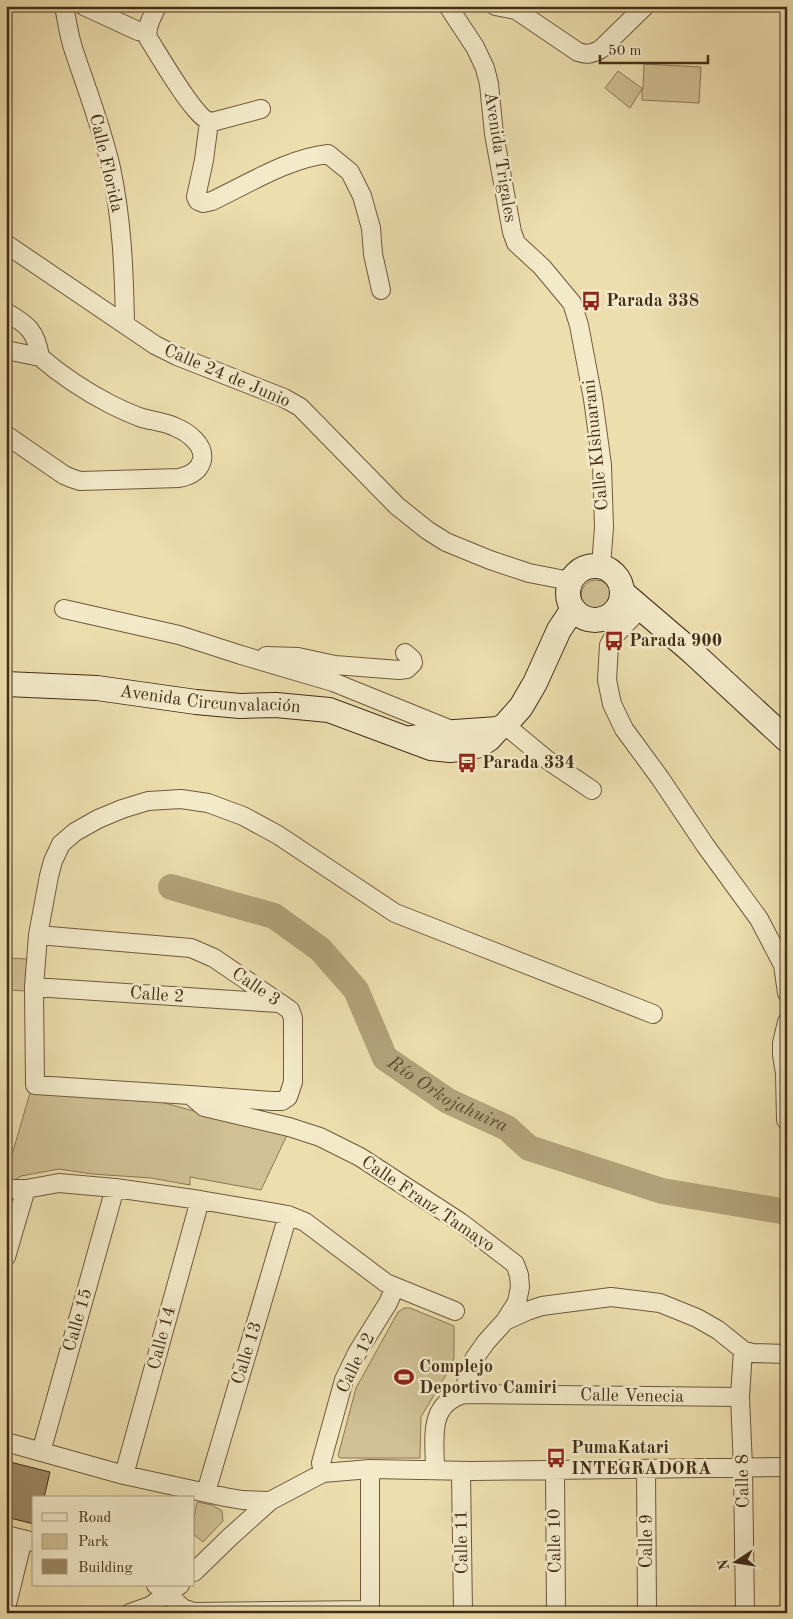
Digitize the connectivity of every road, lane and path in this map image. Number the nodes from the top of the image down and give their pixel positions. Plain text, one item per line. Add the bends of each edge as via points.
1 (64, 6) edge
2 (84, 6) edge
3 (157, 6) edge
4 (448, 6) edge
5 (495, 6) edge
6 (645, 6) edge
7 (146, 32) junction
8 (261, 109) dead end
9 (208, 122) junction
10 (6, 244) edge
11 (381, 290) dead end
12 (6, 312) edge
13 (125, 324) junction
14 (579, 325) joint
15 (6, 350) edge
16 (40, 357) junction
17 (6, 436) edge
18 (600, 566) junction
19 (570, 581) junction
20 (622, 592) junction
21 (64, 608) dead end
22 (572, 608) junction
23 (641, 608) junction
24 (405, 653) dead end
25 (241, 655) junction
26 (6, 684) edge
27 (502, 727) junction
28 (457, 740) junction
29 (787, 740) edge
30 (592, 790) dead end
31 (38, 935) junction
32 (34, 987) junction
33 (787, 993) edge
34 (280, 1003) junction
35 (653, 1014) dead end
36 (787, 1022) edge
37 (190, 1095) junction
38 (786, 1120) edge
39 (115, 1188) junction
40 (6, 1189) edge
41 (26, 1189) junction
42 (200, 1200) junction
43 (288, 1215) junction
44 (6, 1257) edge
45 (395, 1286) junction
46 (455, 1311) dead end
47 (505, 1321) junction
48 (743, 1350) junction
49 (787, 1354) edge
50 (464, 1394) junction
51 (740, 1397) junction
52 (6, 1442) edge
53 (41, 1452) junction
54 (743, 1467) junction
55 (787, 1467) edge
56 (370, 1469) junction
57 (646, 1469) junction
58 (435, 1470) junction
59 (554, 1470) junction
60 (461, 1471) junction
61 (323, 1473) junction
62 (124, 1475) junction
63 (206, 1492) junction
64 (270, 1501) junction
65 (21, 1539) edge
66 (195, 1571) edge
67 (168, 1588) edge
68 (6, 1608) edge
69 (370, 1611) edge
70 (130, 1613) edge
71 (463, 1613) edge
72 (556, 1613) edge
73 (648, 1613) edge
74 (745, 1613) edge

1 - 13 street, Calle Florida via 73,48 110,167 122,231
2 - 7 street
3 - 7 street
4 - 14 street, Avenida Trigales via 474,47 489,84 494,134 516,243 542,267 572,303
5 - 6 street via 516,10 578,52 586,54 601,49
7 - 9 street via 180,89
8 - 9 street
9 - 11 street via 198,201 203,204 212,201 284,166 314,155 328,154 350,172 362,196
10 - 13 street, Calle 24 de Junio
12 - 16 street via 32,330
13 - 19 street, Calle 24 de Junio via 178,356 300,407 397,506 446,542 529,573
14 - 18 street, Calle KIshuarani via 602,465 604,527
15 - 16 street
16 - 17 street via 61,376 121,410 176,427 196,441 202,451 202,462 189,476 179,478 80,481 64,475
18 - 19 main road via 583,568
18 - 20 main road via 616,575
19 - 22 main road via 568,595
20 - 22 main road via 617,608 604,619 586,619
20 - 23 main road
21 - 25 street via 178,635
22 - 27 main road via 535,683
23 - 29 main road
23 - 33 street via 609,645 607,680 612,704 624,729 759,919 783,965
24 - 25 street via 413,663 407,669 398,670 335,665 298,657
25 - 28 street via 333,682
26 - 28 main road, Avenida Circunvalación via 97,688 196,702 240,706 276,704 329,710 408,738
27 - 28 main road, Avenida Circunvalación
27 - 30 street
31 - 32 street
31 - 34 street, Calle 3 via 191,948 214,958
31 - 35 street via 48,876 61,844 75,832 122,809 148,801 182,799 208,803 243,816 278,835 395,913
32 - 34 street, Calle 2
32 - 37 street, Calle Franz Tamayo via 35,1085
34 - 37 street, Calle 3 via 290,1010 293,1018 293,1082 288,1097 272,1101
36 - 38 street via 782,1043
37 - 47 street, Calle Franz Tamayo via 204,1107 320,1137 360,1157 460,1222 515,1264 520,1287
39 - 41 street via 58,1184
39 - 42 street
39 - 53 street, Calle 15
40 - 41 street
41 - 44 street
42 - 43 street
42 - 62 street, Calle 14
43 - 45 street via 305,1222 386,1283
43 - 63 street, Calle 13
45 - 46 street
45 - 61 street, Calle 12 via 344,1380 321,1463
47 - 48 street via 542,1306 611,1297 660,1303 697,1318
47 - 50 street via 474,1359
48 - 49 street
48 - 51 street, Calle 8
50 - 51 street, Calle Venecia
50 - 58 street via 445,1403 435,1422
51 - 54 street, Calle 8
52 - 53 street
53 - 62 street
54 - 55 street
54 - 57 street
54 - 74 street, Calle 8
56 - 58 street
56 - 61 street
56 - 69 street
57 - 59 street
57 - 73 street, Calle 9
58 - 60 street
59 - 60 street
59 - 72 street, Calle 10
60 - 71 street, Calle 11
61 - 64 street
62 - 63 street
63 - 64 street via 234,1499
64 - 66 street
65 - 68 street
67 - 69 street via 183,1608 193,1612
67 - 70 street via 150,1606

